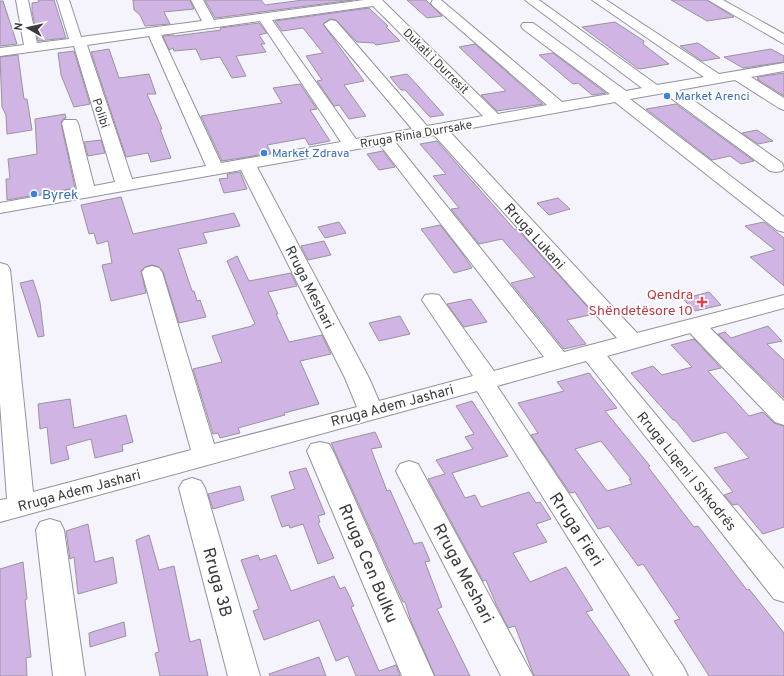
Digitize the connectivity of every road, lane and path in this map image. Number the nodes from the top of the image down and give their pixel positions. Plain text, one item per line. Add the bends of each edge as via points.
1 (22, 0) edge
2 (63, 0) edge
3 (197, 0) edge
4 (531, 0) edge
5 (598, 0) edge
6 (714, 0) edge
7 (376, 1) edge
8 (437, 3) dead end
9 (263, 17) junction
10 (210, 24) junction
11 (331, 24) dead end
12 (528, 26) dead end
13 (153, 31) junction
14 (784, 40) edge
15 (77, 41) junction
16 (31, 47) junction
17 (0, 52) edge
18 (784, 67) edge
19 (739, 76) junction
20 (718, 80) junction
21 (662, 90) junction
22 (620, 97) junction
23 (784, 105) edge
24 (560, 108) junction
25 (495, 119) junction
26 (70, 123) dead end
27 (432, 131) junction
28 (385, 140) junction
29 (352, 145) junction
30 (247, 164) junction
31 (776, 167) dead end
32 (216, 170) junction
33 (125, 186) junction
34 (87, 193) junction
35 (0, 208) edge
36 (784, 226) edge
37 (0, 269) edge
38 (152, 272) dead end
39 (432, 300) dead end
40 (783, 302) edge
41 (695, 325) junction
42 (632, 341) junction
43 (591, 352) junction
44 (559, 361) junction
45 (485, 381) junction
46 (371, 410) junction
47 (784, 416) edge
48 (320, 451) dead end
49 (205, 456) junction
50 (409, 471) dead end
51 (192, 488) dead end
52 (11, 508) edge
53 (50, 530) dead end
54 (784, 590) edge
55 (69, 676) edge
56 (244, 676) edge
57 (418, 676) edge
58 (517, 676) edge
59 (672, 676) edge

1 - 16 street
2 - 15 street, Polibi
3 - 10 street
4 - 21 street
5 - 20 street
6 - 14 street
7 - 9 street via 276,10
7 - 25 street, Dukati i Durresit
8 - 24 street
9 - 10 street
9 - 29 street
10 - 13 street
11 - 27 street, Rruga Lukani
12 - 22 street
13 - 15 street
13 - 32 street
15 - 16 street
15 - 33 street, Polibi
16 - 17 street
18 - 19 street, Rruga Rinia Durrsake
19 - 20 street, Rruga Rinia Durrsake
19 - 23 street
20 - 21 street, Rruga Rinia Durrsake
21 - 22 street, Rruga Rinia Durrsake
21 - 31 street
22 - 24 street, Rruga Rinia Durrsake
22 - 36 street
24 - 25 street, Rruga Rinia Durrsake
25 - 27 street, Rruga Rinia Durrsake
26 - 34 street
27 - 28 street, Rruga Rinia Durrsake
27 - 42 street, Rruga Lukani
28 - 29 street, Rruga Rinia Durrsake
28 - 44 street
29 - 30 street, Rruga Rinia Durrsake
30 - 32 street, Rruga Rinia Durrsake
30 - 46 street, Rruga Meshari
32 - 33 street, Rruga Rinia Durrsake
33 - 34 street, Rruga Rinia Durrsake
34 - 35 street, Rruga Rinia Durrsake
37 - 52 street
38 - 49 street
39 - 45 street, Rruga Fieri
40 - 41 street, Rruga Adem Jashari
41 - 42 street, Rruga Adem Jashari
41 - 47 street
42 - 43 street, Rruga Adem Jashari
43 - 44 street, Rruga Adem Jashari
43 - 54 street, Rruga Liqeni I Shkodrës
44 - 45 street, Rruga Adem Jashari
45 - 46 street, Rruga Adem Jashari
45 - 59 street, Rruga Fieri
46 - 49 street, Rruga Adem Jashari
48 - 57 street, Rruga Cen Bulku
49 - 52 street, Rruga Adem Jashari
50 - 58 street, Rruga Meshari
51 - 56 street, Rruga 3B
53 - 55 street

